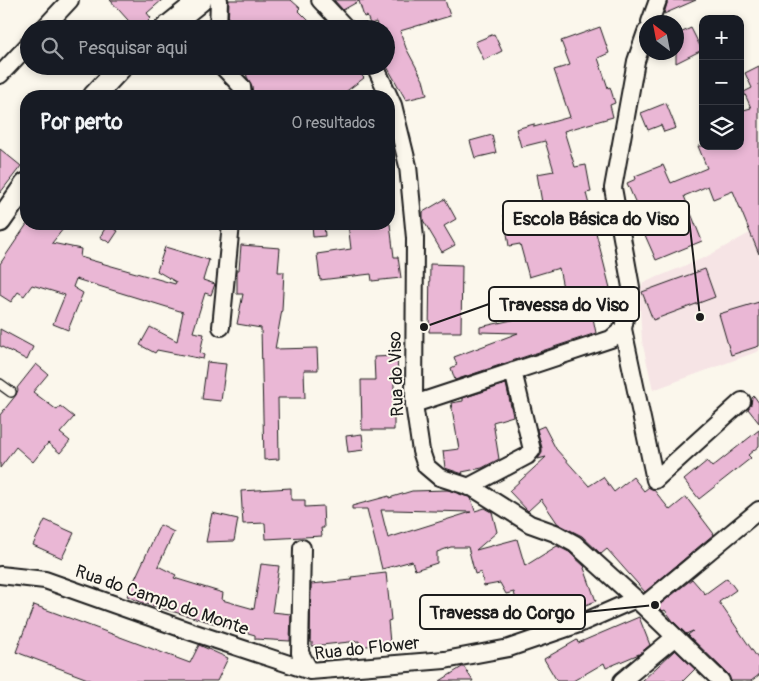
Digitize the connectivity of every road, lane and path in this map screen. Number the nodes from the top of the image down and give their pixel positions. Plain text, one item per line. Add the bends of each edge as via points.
1 (70, 0) edge
2 (201, 0) edge
3 (219, 0) edge
4 (320, 0) edge
5 (658, 0) edge
6 (653, 15) edge
7 (51, 20) edge
8 (176, 20) edge
9 (218, 20) edge
10 (339, 20) edge
11 (639, 52) edge
12 (20, 54) edge
13 (0, 75) edge
14 (114, 75) edge
15 (231, 75) edge
16 (379, 75) edge
17 (100, 90) edge
18 (242, 90) edge
19 (386, 90) edge
20 (395, 113) edge
21 (20, 193) edge
22 (0, 221) edge
23 (230, 230) edge
24 (221, 327) dead end
25 (624, 329) junction
26 (513, 371) junction
27 (0, 384) edge
28 (11, 392) dead end
29 (742, 401) dead end
30 (414, 404) junction
31 (468, 487) junction
32 (759, 510) edge
33 (302, 548) dead end
34 (0, 575) edge
35 (640, 603) junction
36 (676, 637) junction
37 (309, 676) edge
38 (622, 681) edge
39 (721, 681) edge

1 - 7 street
2 - 8 street
3 - 9 street
4 - 10 street
5 - 6 street
11 - 25 street via 613,188 631,288
12 - 13 street
14 - 17 street
15 - 18 street
16 - 19 street, Rua do Viso
20 - 30 street, Rua do Viso via 408,166 415,238
21 - 22 street
23 - 24 street
25 - 26 street via 611,339
25 - 29 street via 655,480
26 - 30 street
26 - 31 street via 532,450 527,456
27 - 28 lane
30 - 31 street, Rua do Viso via 426,466 439,477
31 - 35 street, Rua do Viso via 530,524 574,544
32 - 35 street, Rua do Flower
33 - 37 street via 300,653
34 - 37 street, Rua do Campo do Monte via 45,580
35 - 36 street, Rua do Viso
35 - 37 street, Rua do Flower via 509,648 445,660
36 - 38 street
36 - 39 street, Rua do Viso

